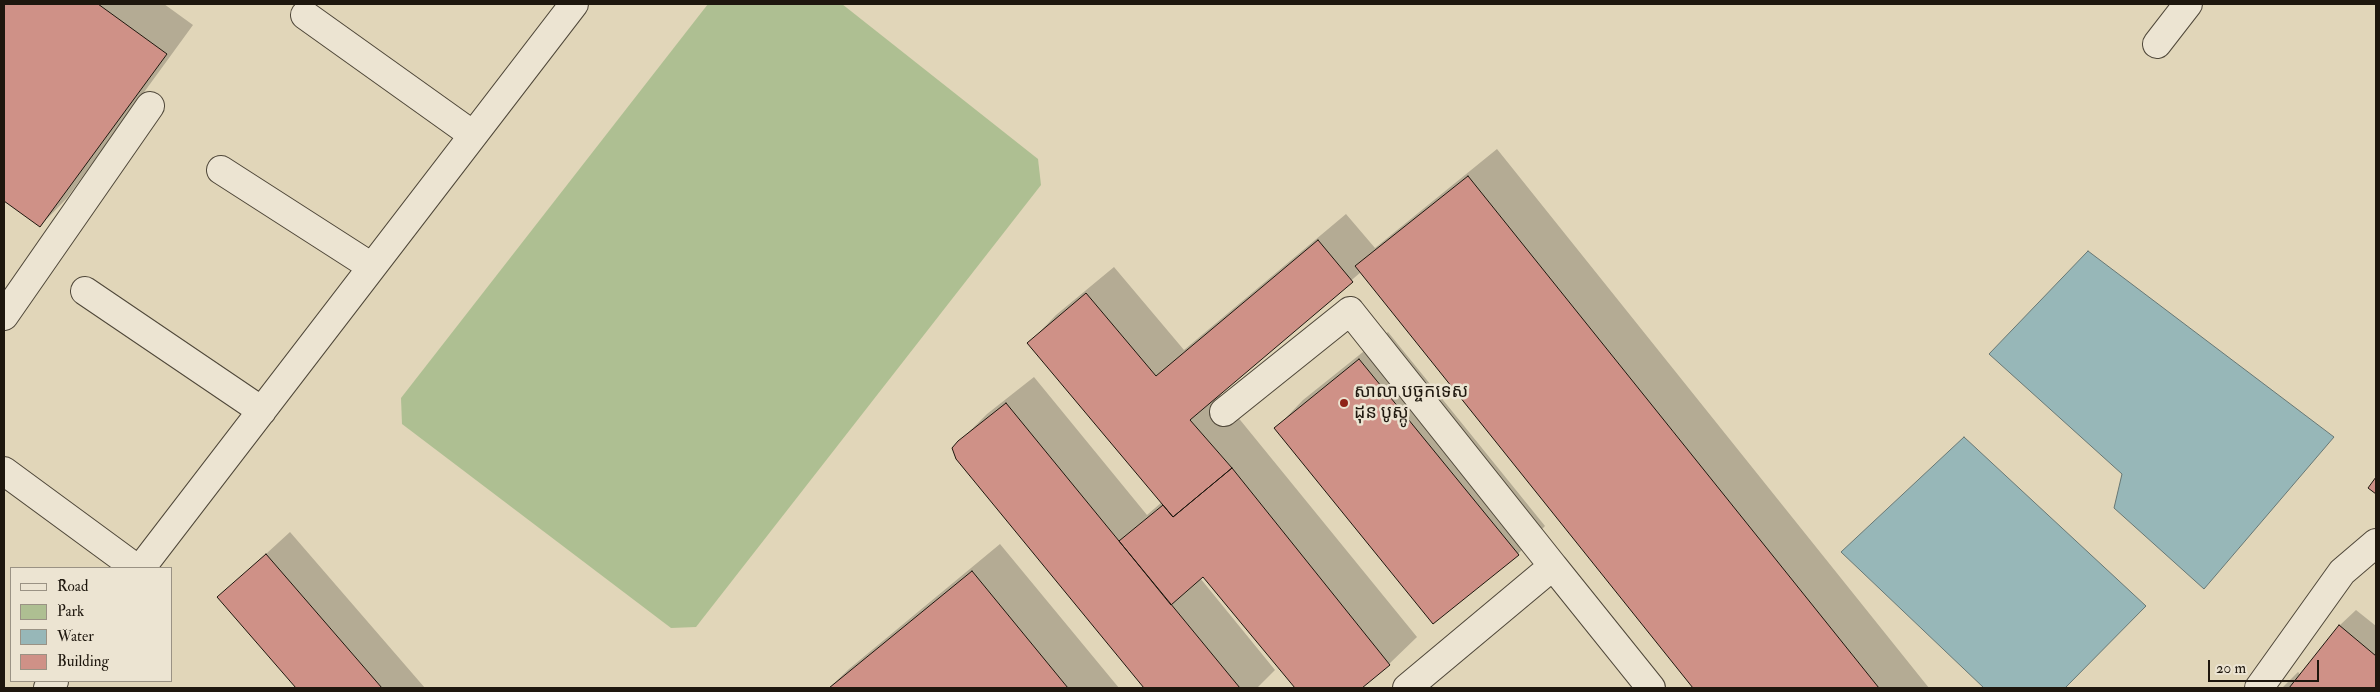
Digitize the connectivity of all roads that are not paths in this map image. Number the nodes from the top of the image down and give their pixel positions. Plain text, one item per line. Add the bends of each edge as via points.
1 (574, 4) edge
2 (2188, 4) edge
3 (305, 15) dead end
4 (2157, 44) dead end
5 (150, 106) dead end
6 (473, 134) junction
7 (222, 170) dead end
8 (372, 267) junction
9 (85, 291) dead end
10 (4, 316) edge
11 (262, 411) junction
12 (1224, 412) dead end
13 (4, 471) edge
14 (2376, 543) edge
15 (1553, 566) junction
16 (135, 567) edge
17 (142, 567) edge
18 (1407, 688) edge
19 (1651, 688) edge
20 (2259, 688) edge

1 - 6 street
2 - 4 street
3 - 6 street
5 - 10 street
6 - 8 street
7 - 8 street
8 - 11 street
9 - 11 street
11 - 17 street
12 - 15 street via 1350,311
13 - 16 street
14 - 20 street via 2342,572
15 - 18 street
15 - 19 street

